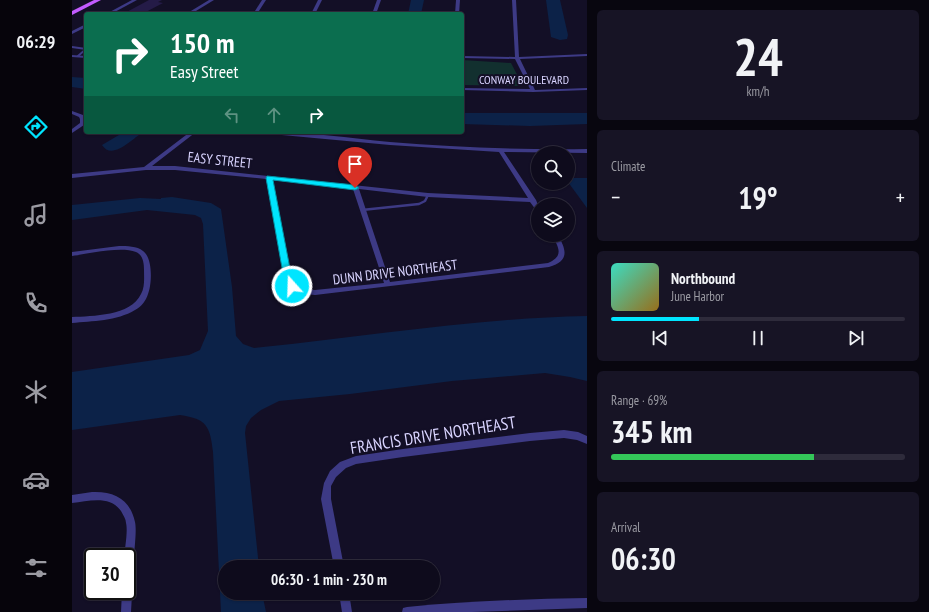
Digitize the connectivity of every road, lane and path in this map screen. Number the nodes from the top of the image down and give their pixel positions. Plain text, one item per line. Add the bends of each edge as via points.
1 (98, 0) edge
2 (135, 0) edge
3 (212, 0) edge
4 (264, 0) edge
5 (320, 0) edge
6 (379, 0) edge
7 (458, 0) edge
8 (514, 0) edge
9 (112, 12) edge
10 (191, 12) edge
11 (256, 12) edge
12 (314, 12) edge
13 (375, 12) edge
14 (457, 12) edge
15 (72, 13) edge
16 (84, 26) edge
17 (72, 33) edge
18 (72, 48) edge
19 (84, 49) edge
20 (84, 51) edge
21 (587, 55) edge
22 (72, 56) edge
23 (78, 56) junction
24 (84, 57) edge
25 (464, 57) edge
26 (517, 58) junction
27 (464, 89) edge
28 (587, 89) edge
29 (533, 90) junction
30 (72, 112) edge
31 (72, 131) edge
32 (190, 134) edge
33 (291, 134) edge
34 (501, 151) junction
35 (587, 151) edge
36 (146, 168) junction
37 (72, 176) edge
38 (269, 178) junction
39 (355, 188) junction
40 (428, 195) junction
41 (532, 198) edge
42 (531, 200) edge
43 (362, 210) junction
44 (559, 242) edge
45 (72, 254) edge
46 (388, 285) junction
47 (72, 320) edge
48 (587, 440) edge
49 (72, 499) edge
50 (338, 560) edge
51 (345, 600) edge
52 (587, 603) edge
53 (126, 612) edge
54 (347, 612) edge
55 (407, 612) edge

1 - 15 main road
2 - 9 street
3 - 10 street
4 - 11 street
5 - 12 street
6 - 13 street
7 - 14 street
8 - 26 street
16 - 17 street
18 - 19 lane
20 - 23 lane
21 - 26 street
22 - 23 street
23 - 24 street
25 - 26 street
26 - 29 street
27 - 29 street, CONWAY BOULEVARD
28 - 29 street, CONWAY BOULEVARD
30 - 31 street via 83,119 82,124
32 - 36 street
33 - 34 street
34 - 35 street
34 - 41 street
36 - 37 street, EASY STREET
36 - 38 street, EASY STREET via 183,168
38 - 39 street, EASY STREET
38 - 46 street, DUNN DRIVE NORTHEAST via 288,279 292,286 300,291 320,293
39 - 40 street, EASY STREET
39 - 43 street
40 - 42 street, EASY STREET
40 - 43 lane via 420,204
43 - 46 street
44 - 46 street, DUNN DRIVE NORTHEAST via 563,250 562,257 548,265
45 - 47 street via 133,249 146,257 147,263 146,290 138,305 114,315
48 - 50 street, FRANCIS DRIVE NORTHEAST via 564,434 515,439 356,460 343,465 333,474 327,486 326,499
49 - 53 street via 106,496 118,501 127,510 130,523
51 - 54 street
52 - 55 street via 522,604

